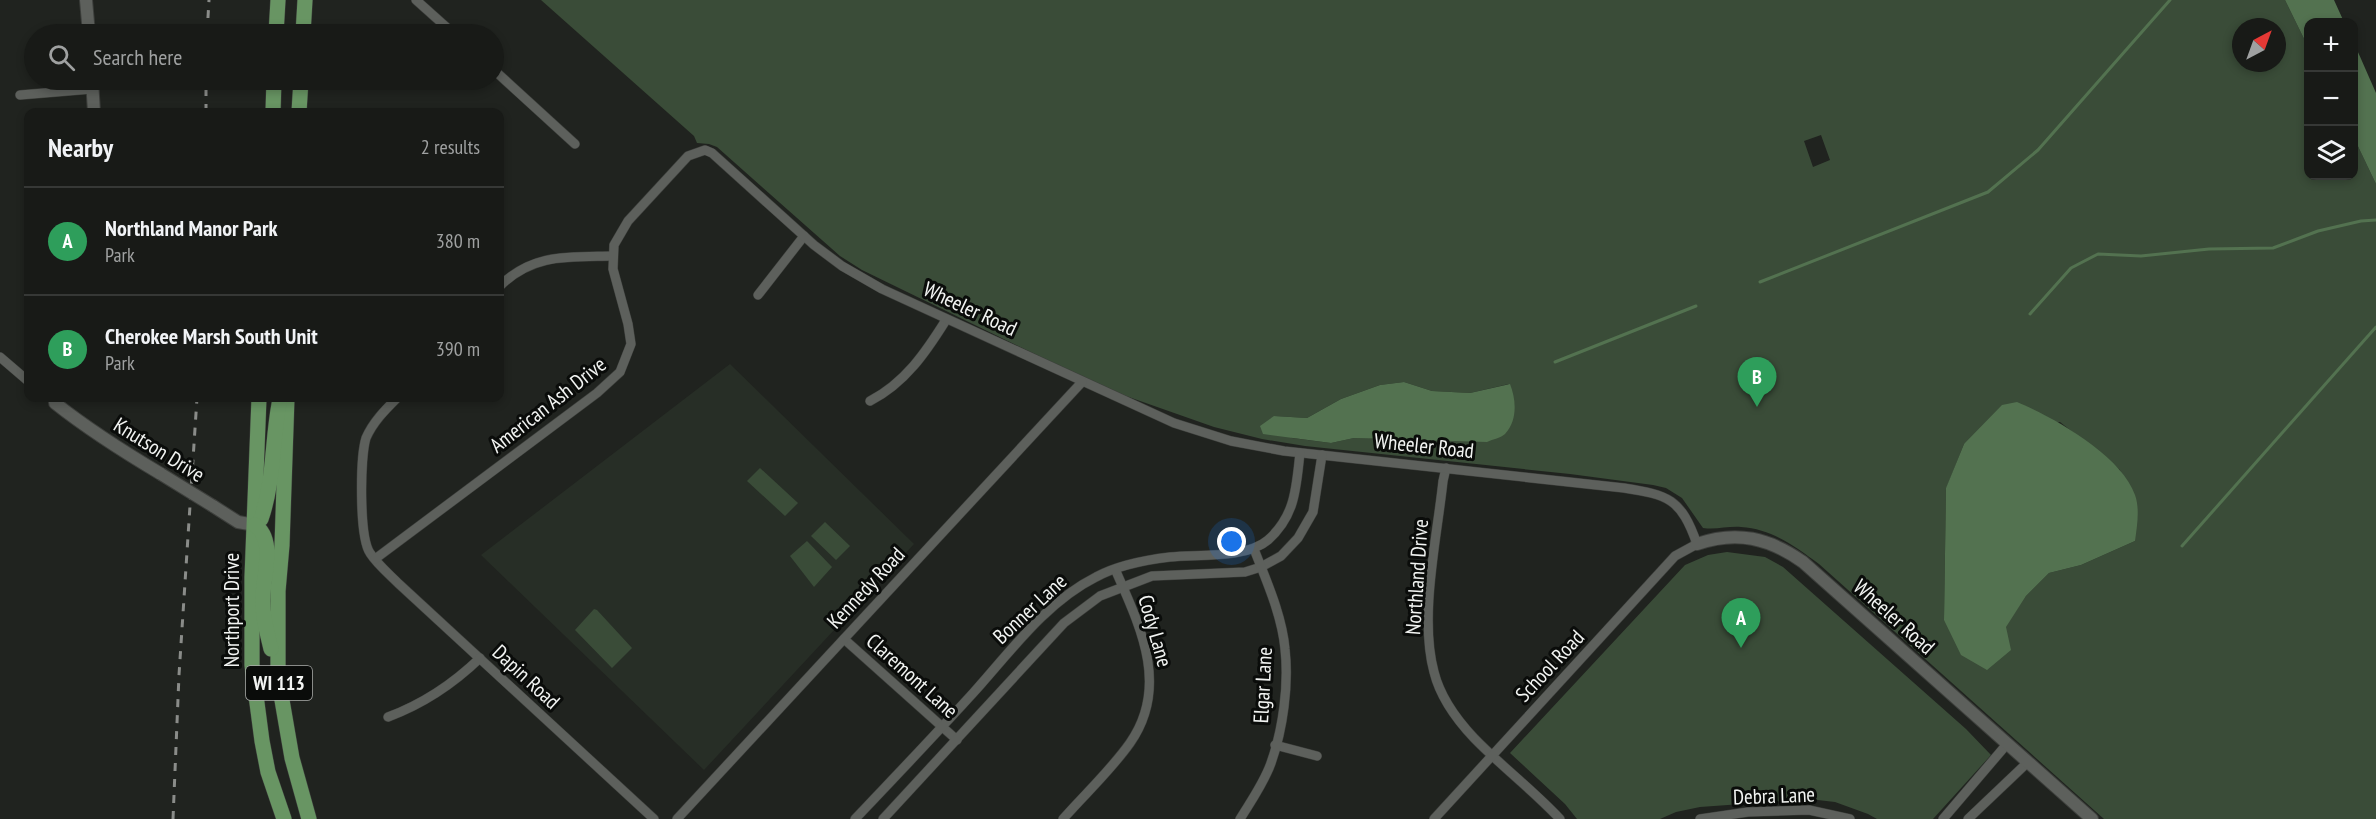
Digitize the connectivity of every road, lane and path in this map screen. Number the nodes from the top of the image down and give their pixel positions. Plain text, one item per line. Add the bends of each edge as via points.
1 (86, 0) edge
2 (278, 0) edge
3 (305, 0) edge
4 (416, 0) edge
5 (88, 24) edge
6 (277, 24) edge
7 (304, 24) edge
8 (443, 24) edge
9 (504, 79) edge
10 (53, 90) edge
11 (92, 90) edge
12 (274, 90) edge
13 (300, 90) edge
14 (21, 95) dead end
15 (94, 108) edge
16 (273, 108) edge
17 (299, 108) edge
18 (575, 144) dead end
19 (701, 150) joint
20 (804, 236) junction
21 (613, 256) junction
22 (504, 283) edge
23 (758, 295) dead end
24 (946, 320) junction
25 (0, 357) edge
26 (24, 378) edge
27 (1082, 382) junction
28 (870, 401) dead end
29 (57, 402) edge
30 (259, 402) edge
31 (279, 402) edge
32 (286, 402) edge
33 (393, 402) edge
34 (1300, 453) junction
35 (1322, 455) junction
36 (1446, 468) junction
37 (255, 525) junction
38 (1697, 544) junction
39 (1254, 549) junction
40 (375, 559) junction
41 (1261, 567) junction
42 (1115, 569) junction
43 (1123, 586) junction
44 (844, 639) junction
45 (480, 658) junction
46 (278, 677) junction
47 (388, 717) dead end
48 (942, 727) junction
49 (957, 740) junction
50 (2007, 744) junction
51 (1275, 745) junction
52 (1493, 755) junction
53 (1317, 756) dead end
54 (2028, 762) junction
55 (284, 819) edge
56 (309, 819) edge
57 (654, 819) edge
58 (677, 819) edge
59 (855, 819) edge
60 (883, 819) edge
61 (1063, 819) edge
62 (1240, 819) edge
63 (1434, 819) edge
64 (1560, 819) edge
65 (1700, 819) edge
66 (1850, 819) edge
67 (1943, 819) edge
68 (1968, 819) edge
69 (2092, 819) edge

1 - 5 street
2 - 6 main road
3 - 7 main road
4 - 8 street
9 - 18 street
10 - 14 street
11 - 15 street
12 - 16 main road
13 - 17 main road
19 - 20 street, Wheeler Road via 712,153
19 - 21 street, American Ash Drive via 688,156 628,221 614,245
20 - 23 street
20 - 24 street, Wheeler Road via 857,276
21 - 22 street via 542,260 521,268
21 - 40 street, American Ash Drive via 631,344 620,372
24 - 27 street, Wheeler Road
24 - 28 street via 901,381
25 - 26 street
27 - 34 street, Wheeler Road via 1197,432
27 - 44 street, Kennedy Road
29 - 37 street, Knutson Drive, bridge via 117,449 238,522
30 - 37 main road, Northport Drive / WI 113
31 - 37 main road via 268,491 261,519
32 - 46 main road, WI 113
33 - 40 street, Dapin Road via 376,420 365,443 363,533
34 - 35 street, Wheeler Road
34 - 39 street via 1292,506 1277,531
35 - 36 street, Wheeler Road
35 - 41 street, Bonner Lane via 1318,491 1305,528 1281,556
36 - 38 street, Wheeler Road via 1662,495 1680,509
36 - 52 street, Northland Drive via 1429,603 1429,650 1436,679 1449,704 1472,736
37 - 46 main road via 263,532 266,543 264,621
37 - 55 main road, Northport Drive / WI 113 via 251,616 255,694 268,772
38 - 50 street, Wheeler Road via 1729,536 1749,537 1786,549
38 - 52 street, School Road via 1675,556
39 - 41 street, Elgar Lane
39 - 42 street, Bonner Lane via 1169,557
40 - 45 street, Dapin Road
41 - 43 street, Bonner Lane via 1245,572 1152,576
41 - 51 street, Elgar Lane via 1285,650 1284,700
42 - 43 street, Cody Lane
42 - 48 street, Bonner Lane via 1096,576 1059,601
43 - 49 street, Bonner Lane via 1100,596 1070,618
43 - 61 street, Cody Lane via 1148,659 1150,699 1131,742
44 - 48 street, Claremont Lane
44 - 58 street, Kennedy Road
45 - 47 street via 415,707
45 - 57 street, Dapin Road
46 - 56 main road, WI 113 via 292,758
48 - 49 street, Claremont Lane
48 - 59 street, Bonner Lane
49 - 60 street, Bonner Lane
50 - 54 street, Wheeler Road
50 - 67 street
51 - 53 street
51 - 62 street, Elgar Lane via 1271,763
52 - 63 street, School Road
52 - 64 street, Northland Drive
54 - 68 street
54 - 69 street, Wheeler Road
65 - 66 street, Debra Lane via 1748,812 1809,810

